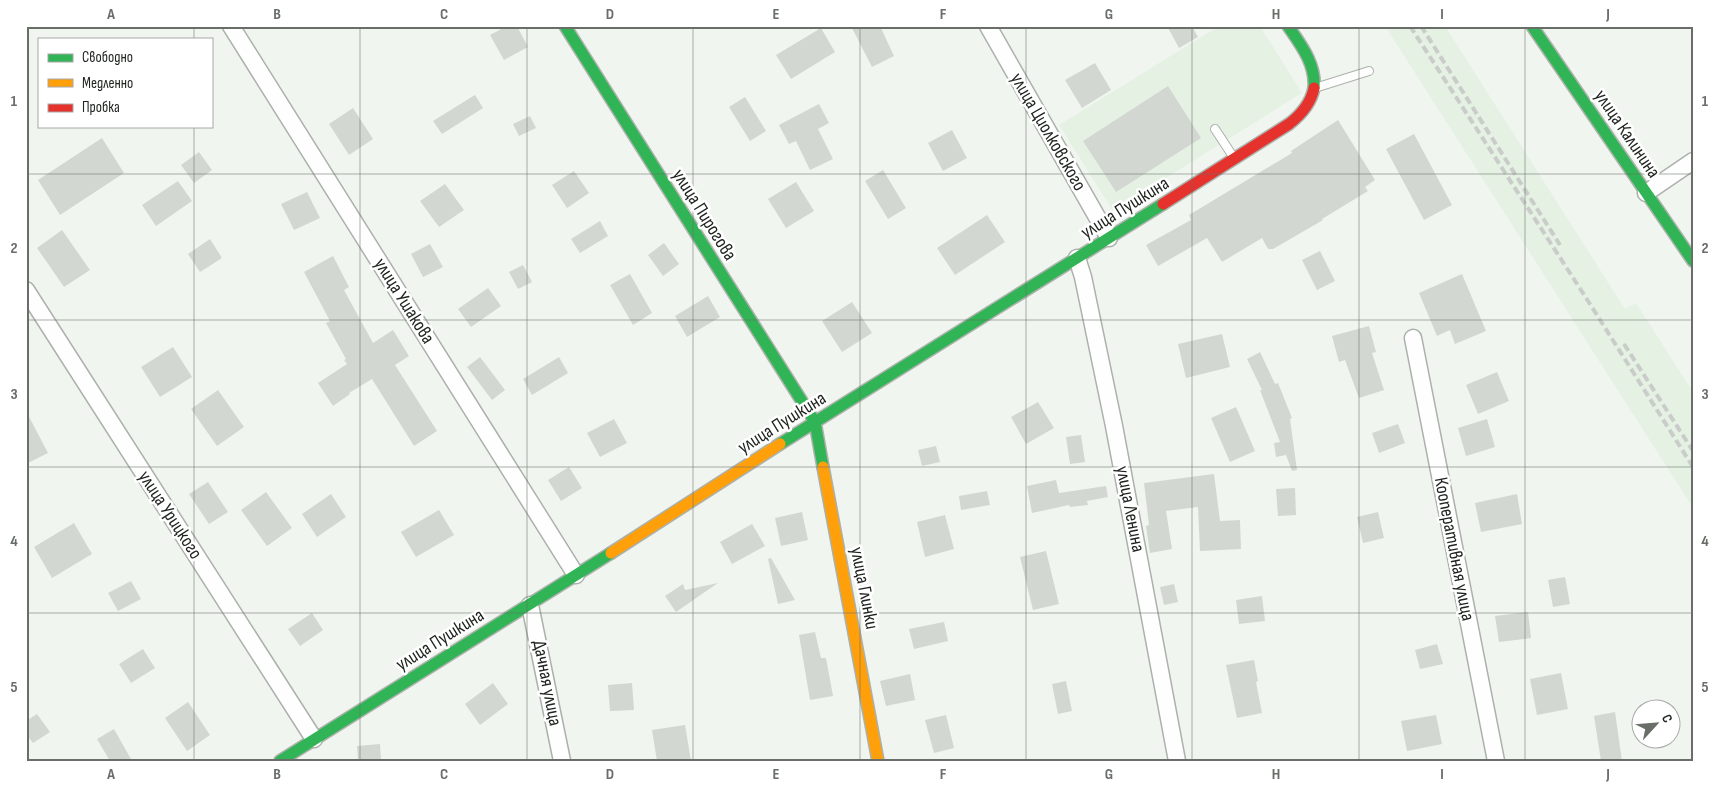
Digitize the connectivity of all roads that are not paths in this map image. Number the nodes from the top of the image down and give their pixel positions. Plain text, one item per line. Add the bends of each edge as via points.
1 (231, 26) edge
2 (565, 26) edge
3 (988, 26) edge
4 (1288, 26) edge
5 (1532, 26) edge
6 (1369, 71) dead end
7 (1316, 88) junction
8 (1215, 128) dead end
9 (1234, 159) junction
10 (1693, 161) edge
11 (1646, 193) junction
12 (1109, 238) junction
13 (1077, 258) junction
14 (1693, 261) edge
15 (26, 290) edge
16 (1413, 338) dead end
17 (815, 422) junction
18 (576, 575) junction
19 (530, 605) junction
20 (314, 739) junction
21 (280, 761) edge
22 (562, 761) edge
23 (878, 761) edge
24 (1178, 761) edge
25 (1496, 761) edge

1 - 18 street, улица Ушакова
2 - 17 main road, улица Пирогова
3 - 12 street, улица Циолковского
4 - 7 main road via 1308,56
5 - 11 main road, улица Калинина
6 - 7 lane
7 - 9 main road, улица Пушкина via 1301,114
8 - 9 lane
9 - 12 main road, улица Пушкина
10 - 11 street
11 - 14 main road, улица Калинина
12 - 13 main road, улица Пушкина
13 - 17 main road, улица Пушкина
13 - 24 street, улица Ленина via 1114,426
15 - 20 street, улица Урицкого
16 - 25 street, Кооперативная улица
17 - 18 main road, улица Пушкина
17 - 23 main road, улица Глинки
18 - 19 main road, улица Пушкина
19 - 20 main road, улица Пушкина
19 - 22 street, Дачная улица
20 - 21 main road, улица Пушкина

